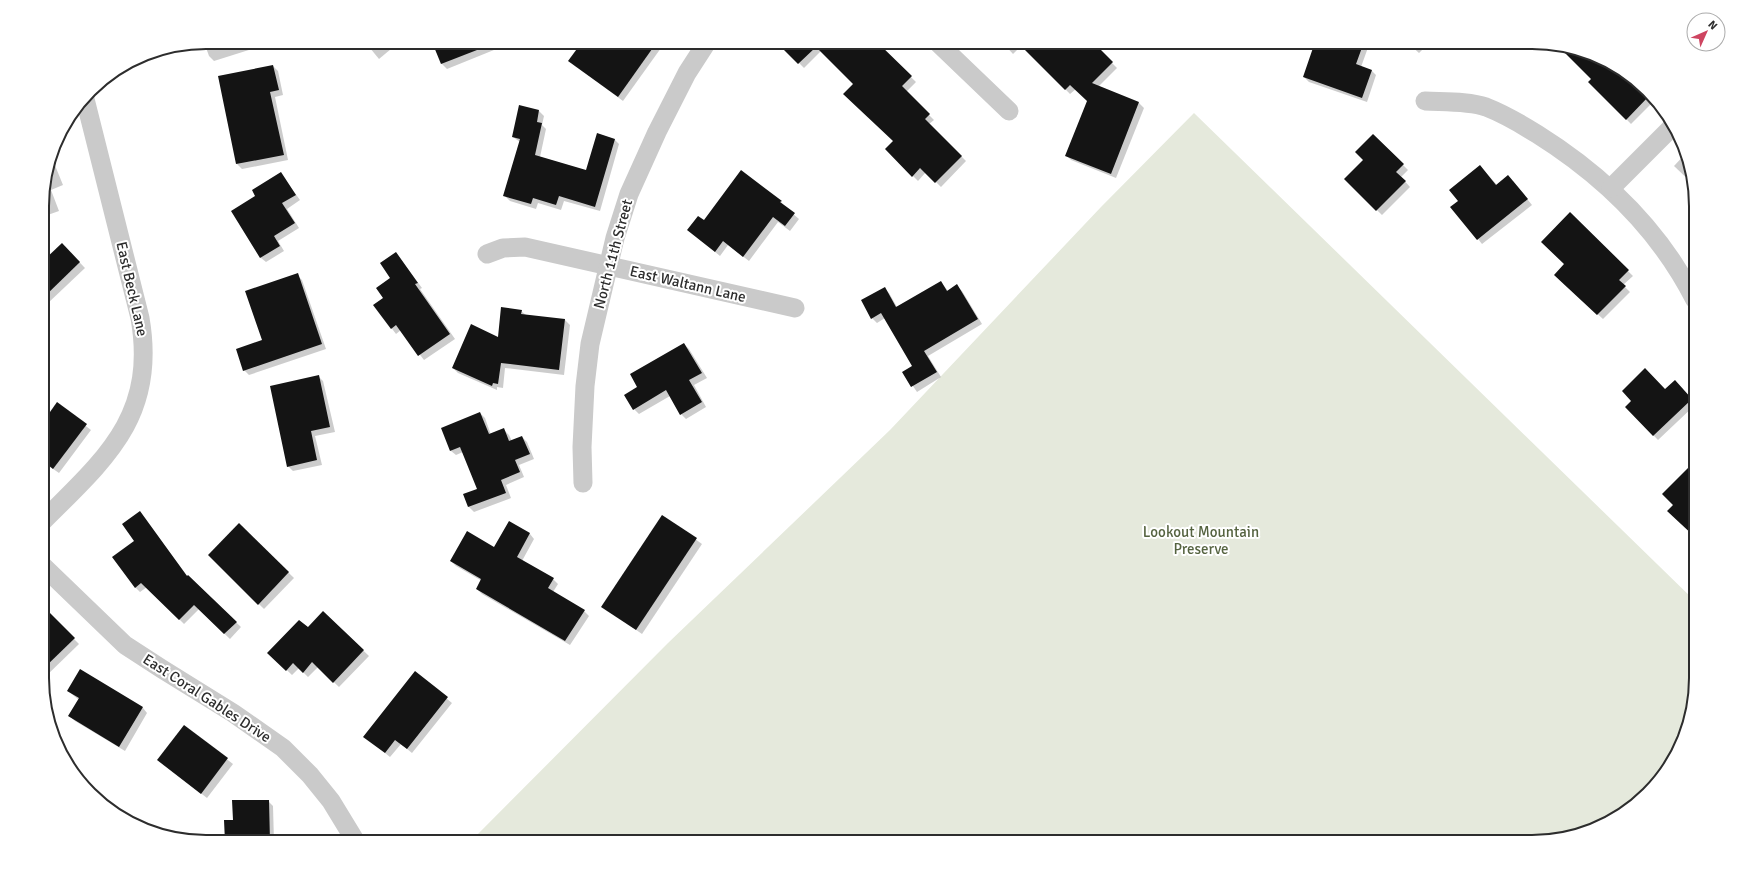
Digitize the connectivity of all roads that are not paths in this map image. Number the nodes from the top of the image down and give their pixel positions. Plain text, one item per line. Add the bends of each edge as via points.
1 (703, 49) edge
2 (944, 49) edge
3 (1426, 101) dead end
4 (86, 105) edge
5 (1009, 111) dead end
6 (1669, 130) edge
7 (1611, 188) junction
8 (487, 254) dead end
9 (607, 265) junction
10 (1689, 289) edge
11 (795, 308) dead end
12 (583, 484) dead end
13 (49, 515) edge
14 (49, 572) edge
15 (352, 835) edge

1 - 9 street, North 11th Street via 657,132 629,194
2 - 5 street
3 - 7 street via 1485,106 1516,121 1550,143
4 - 13 street, East Beck Lane via 140,318 144,341 143,369 138,395 128,422 111,451
6 - 7 street
7 - 10 street via 1647,228
8 - 9 street, East Waltann Lane via 503,248 525,247
9 - 11 street, East Waltann Lane
9 - 12 street, North 11th Street via 590,344 586,379 582,447
14 - 15 street, East Coral Gables Drive via 125,645 233,713 283,748 331,801

